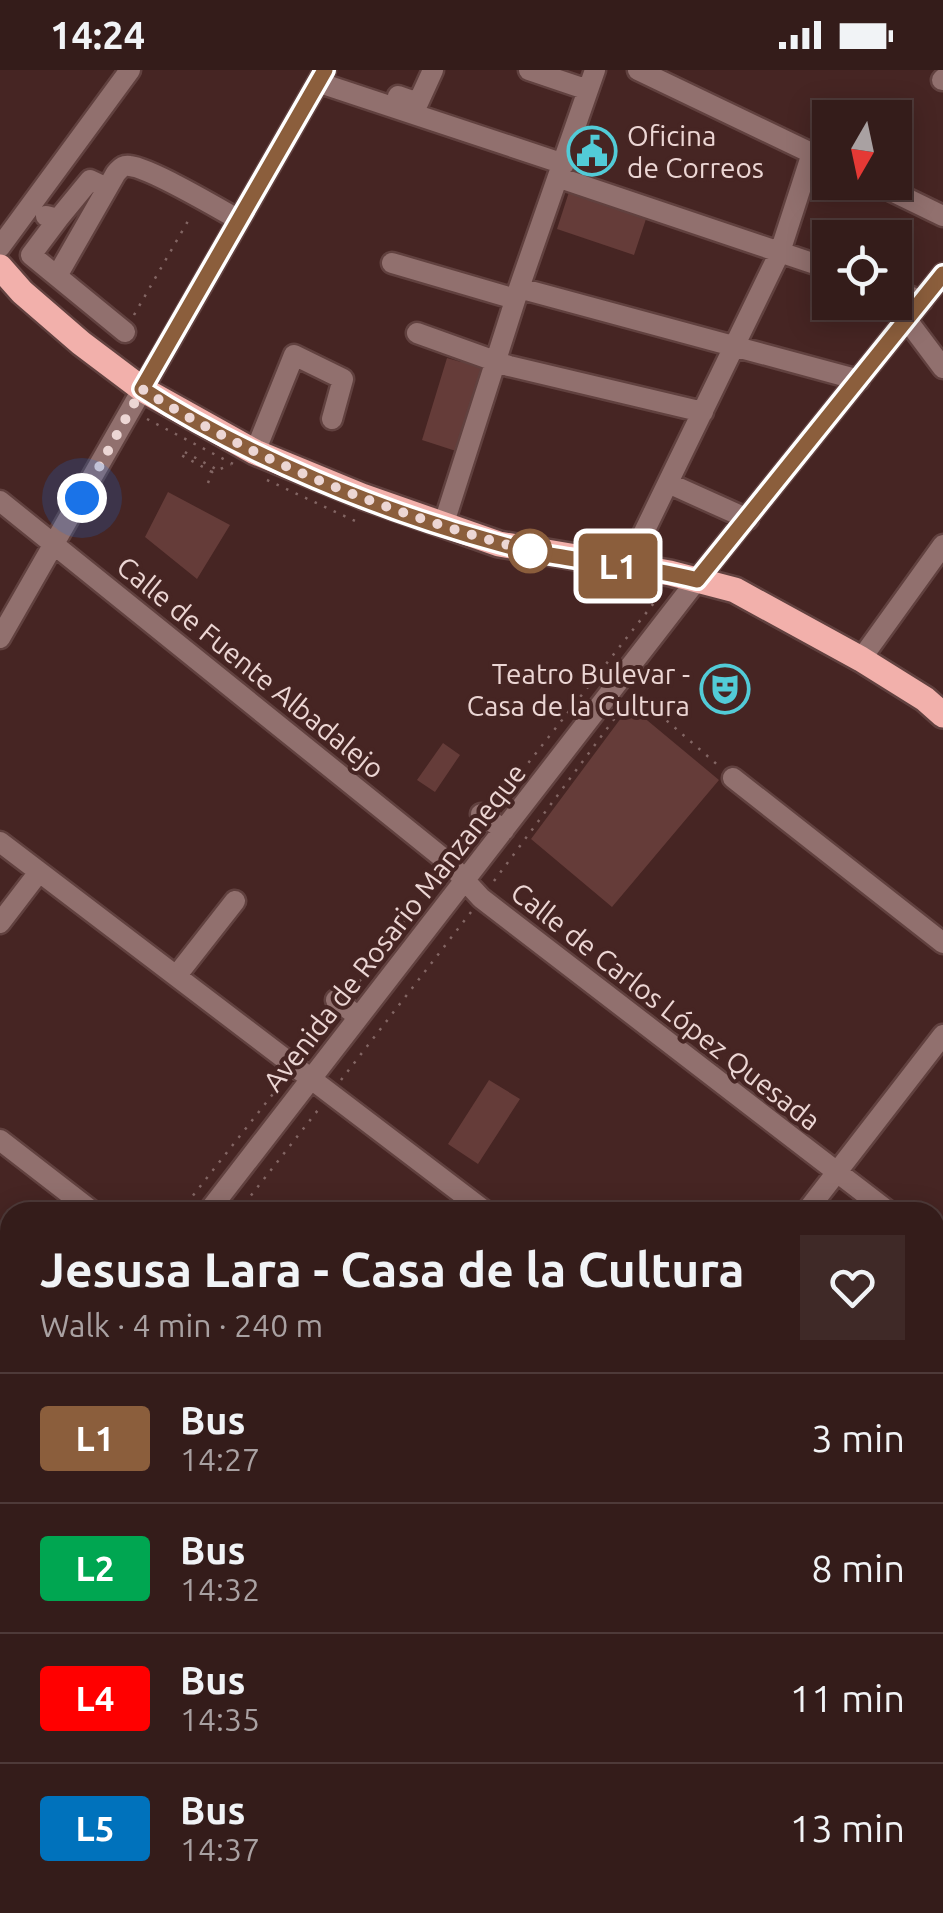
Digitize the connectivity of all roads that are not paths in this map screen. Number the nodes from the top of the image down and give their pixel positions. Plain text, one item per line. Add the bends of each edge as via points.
1 (130, 70) edge
2 (432, 70) edge
3 (529, 70) edge
4 (638, 70) edge
5 (323, 77) edge
6 (592, 80) edge
7 (360, 83) dead end
8 (812, 154) edge
9 (562, 171) junction
10 (812, 179) edge
11 (107, 188) junction
12 (910, 200) edge
13 (30, 207) junction
14 (943, 216) edge
15 (58, 219) junction
16 (239, 220) junction
17 (0, 247) edge
18 (780, 252) junction
19 (392, 263) dead end
20 (812, 263) edge
21 (0, 267) edge
22 (943, 274) edge
23 (57, 276) junction
24 (517, 293) junction
25 (912, 298) edge
26 (922, 301) junction
27 (912, 314) edge
28 (907, 320) joint
29 (125, 332) road end
30 (417, 333) dead end
31 (736, 347) junction
32 (495, 360) junction
33 (943, 368) edge
34 (860, 380) junction
35 (142, 389) junction
36 (703, 412) junction
37 (332, 419) dead end
38 (244, 458) junction
39 (668, 484) junction
40 (0, 501) edge
41 (748, 519) junction
42 (443, 526) junction
43 (55, 545) junction
44 (943, 545) edge
45 (627, 567) junction
46 (697, 580) junction
47 (0, 638) edge
48 (861, 658) junction
49 (943, 715) edge
50 (733, 778) road end
51 (484, 815) road end
52 (504, 830) junction
53 (0, 842) edge
54 (39, 872) junction
55 (464, 882) junction
56 (235, 901) dead end
57 (0, 923) edge
58 (943, 943) edge
59 (176, 975) junction
60 (943, 1035) edge
61 (304, 1072) junction
62 (0, 1140) edge
63 (837, 1172) junction
64 (80, 1202) edge
65 (215, 1202) edge
66 (473, 1202) edge
67 (814, 1202) edge
68 (876, 1202) edge

1 - 13 street
2 - 7 street via 418,103
3 - 6 street
4 - 8 street
5 - 9 street
5 - 16 street
6 - 9 street
9 - 18 street
9 - 24 street
10 - 18 street
11 - 15 street via 90,180
11 - 16 street via 119,169 132,166
11 - 23 street
12 - 14 street
13 - 15 street
13 - 17 street
15 - 23 street via 31,255
16 - 35 street
18 - 20 street
18 - 31 street
19 - 24 street
21 - 35 main road
22 - 26 street, Avenida de Rosario Manzaneque
23 - 29 street
24 - 31 street
24 - 32 street
25 - 26 street
26 - 27 street, Avenida de Rosario Manzaneque
28 - 33 street
28 - 34 street, Avenida de Rosario Manzaneque
30 - 32 street
31 - 34 street
31 - 36 street
32 - 36 street
32 - 42 street
34 - 41 street, Avenida de Rosario Manzaneque
35 - 38 main road
35 - 43 street
36 - 39 street
37 - 38 street via 343,379 294,355
38 - 42 main road
39 - 41 street
39 - 45 street
40 - 43 street, Calle de Fuente Albadalejo
41 - 46 street, Avenida de Rosario Manzaneque
42 - 45 main road via 530,551
43 - 47 street
43 - 55 street, Calle de Fuente Albadalejo
44 - 48 street
45 - 46 main road
46 - 48 main road via 735,590
46 - 52 street, Avenida de Rosario Manzaneque via 649,627
48 - 49 main road
50 - 58 street
51 - 52 street
52 - 55 street, Avenida de Rosario Manzaneque
53 - 54 street
54 - 57 street
54 - 59 street
55 - 61 street, Avenida de Rosario Manzaneque via 346,1008
55 - 63 street, Calle de Carlos López Quesada
56 - 59 street
59 - 61 street
60 - 63 street
61 - 65 street, Avenida de Rosario Manzaneque
61 - 66 street
62 - 64 street
63 - 67 street
63 - 68 street, Calle de Carlos López Quesada

